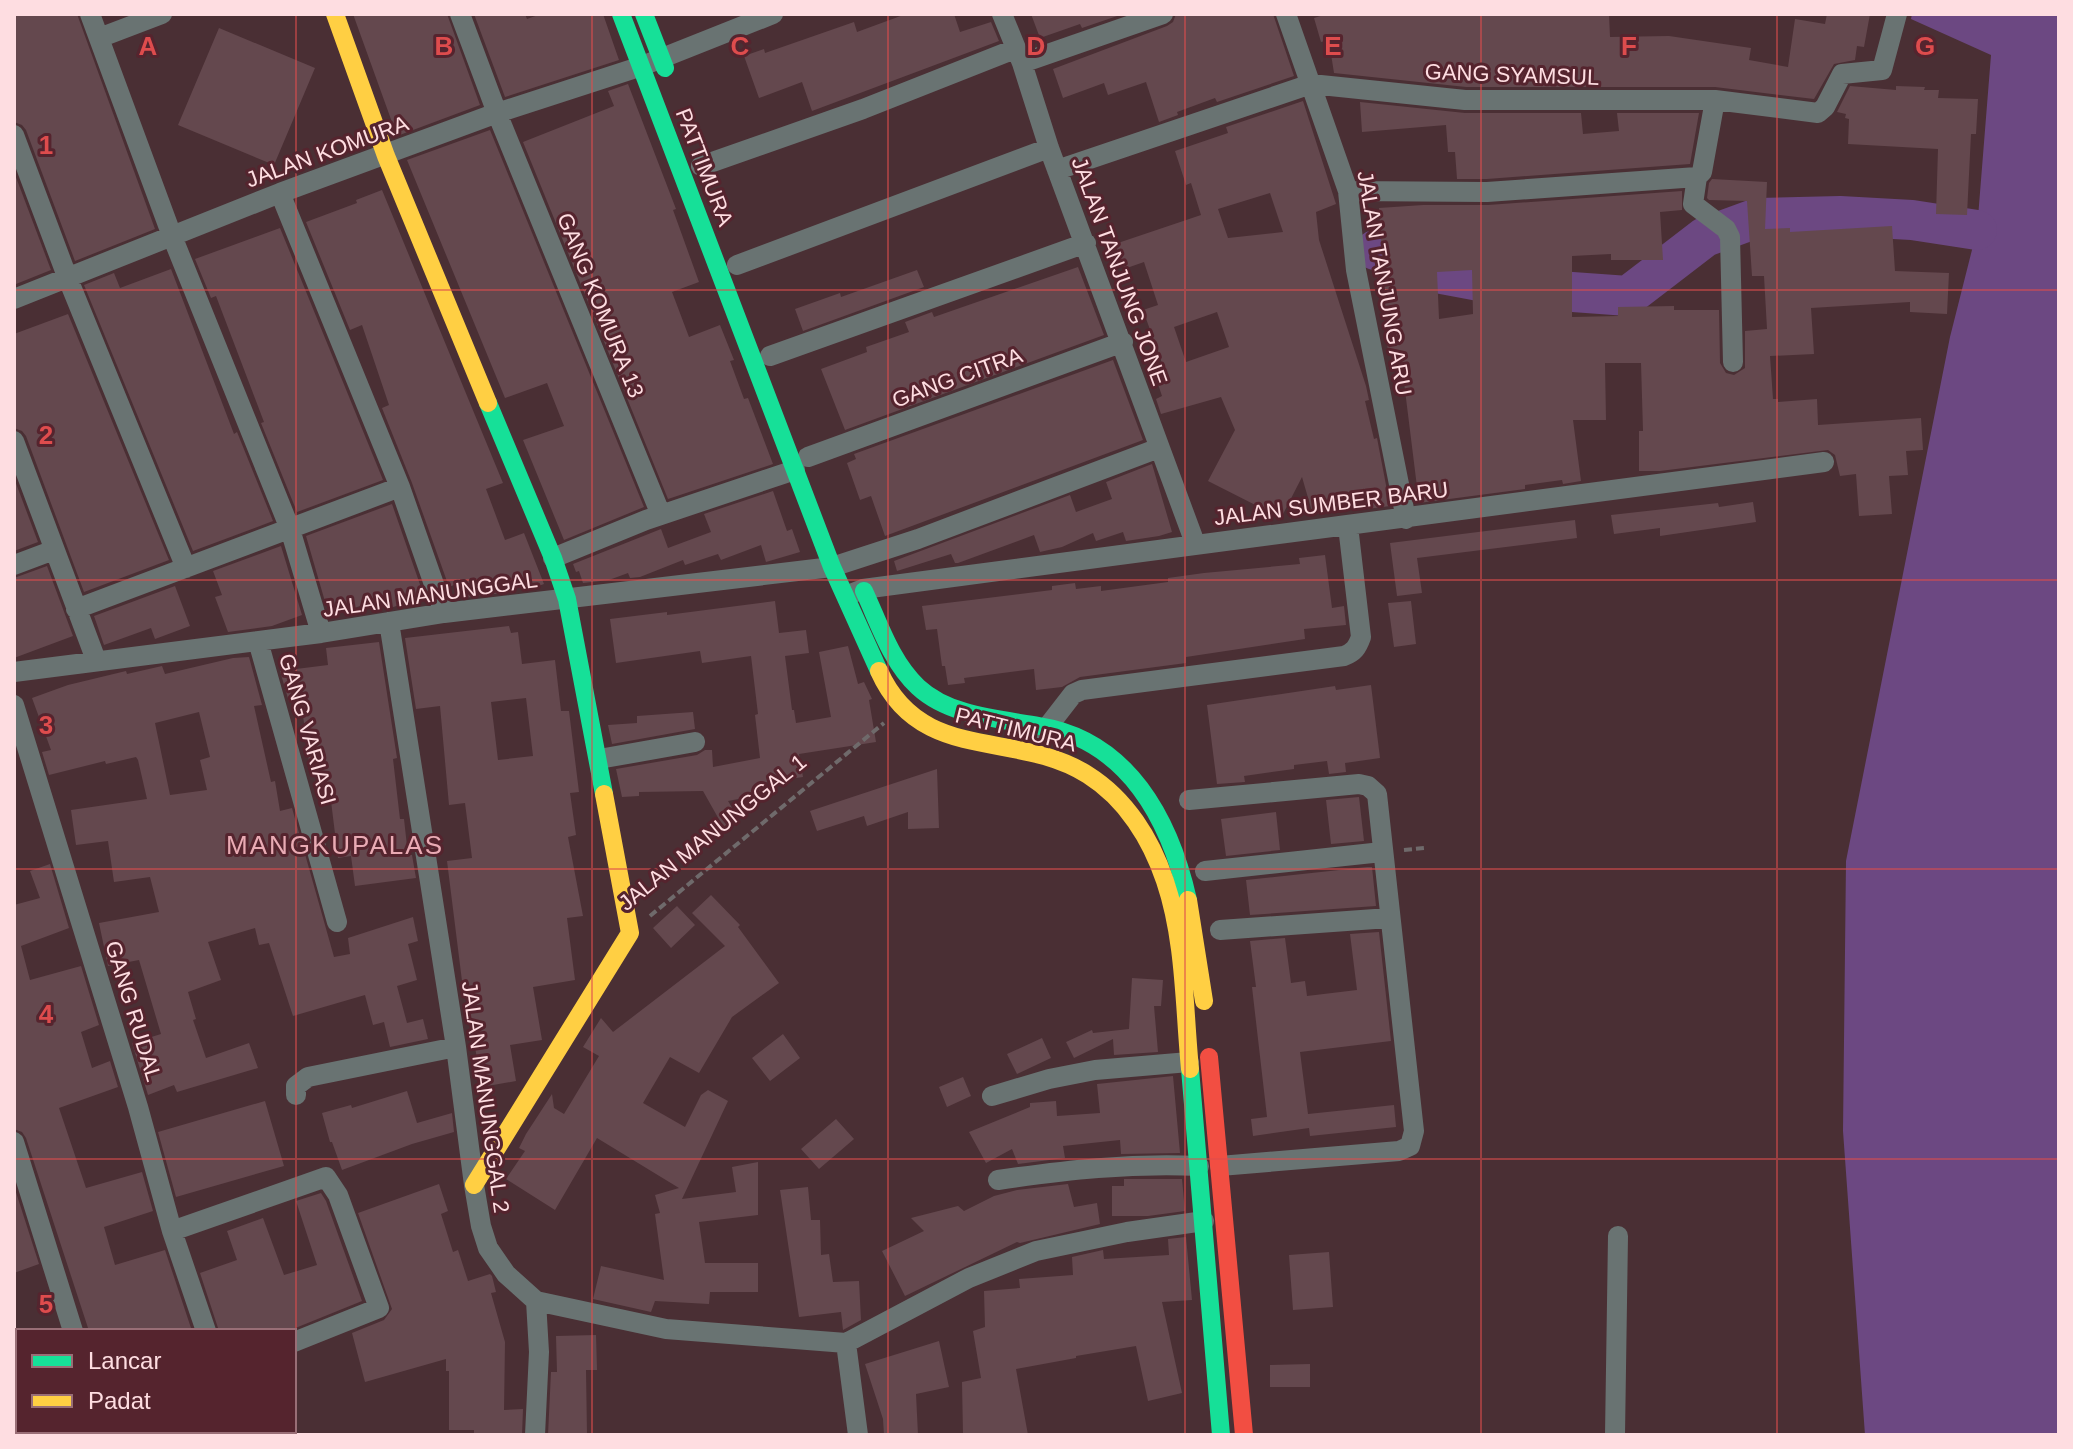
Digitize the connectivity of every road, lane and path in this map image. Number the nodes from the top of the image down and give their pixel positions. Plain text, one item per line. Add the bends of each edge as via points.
1 (90, 14) edge
2 (162, 14) edge
3 (335, 14) edge
4 (460, 14) edge
5 (621, 14) edge
6 (644, 14) edge
7 (773, 14) edge
8 (1002, 14) edge
9 (1163, 14) edge
10 (1286, 14) edge
11 (1897, 14) edge
12 (99, 38) junction
13 (1019, 56) junction
14 (651, 62) junction
15 (1311, 84) junction
16 (671, 85) dead end
17 (1715, 100) junction
18 (497, 113) junction
19 (14, 135) edge
20 (1049, 148) junction
21 (386, 156) junction
22 (701, 166) dead end
23 (1057, 170) junction
24 (1697, 177) junction
25 (1348, 191) junction
26 (280, 193) junction
27 (172, 236) junction
28 (1086, 243) junction
29 (739, 272) joint
30 (68, 279) junction
31 (14, 299) edge
32 (1123, 342) junction
33 (770, 356) junction
34 (1733, 362) dead end
35 (14, 441) edge
36 (1159, 448) junction
37 (1824, 462) dead end
38 (802, 463) junction
39 (400, 487) junction
40 (829, 509) dead end
41 (661, 515) junction
42 (1406, 519) junction
43 (1348, 526) junction
44 (290, 529) junction
45 (1195, 543) junction
46 (54, 550) junction
47 (553, 558) junction
48 (843, 558) junction
49 (14, 565) edge
50 (186, 568) junction
51 (854, 592) junction
52 (567, 599) junction
53 (76, 609) junction
54 (444, 613) junction
55 (389, 622) junction
56 (321, 633) junction
57 (258, 641) junction
58 (96, 660) junction
59 (14, 672) edge
60 (14, 705) edge
61 (901, 709) junction
62 (1047, 727) junction
63 (695, 742) dead end
64 (1028, 753) junction
65 (599, 759) junction
66 (1189, 800) dead end
67 (1382, 852) junction
68 (1205, 871) dead end
69 (1389, 918) junction
70 (337, 922) dead end
71 (1220, 930) dead end
72 (630, 933) junction
73 (456, 1047) junction
74 (1189, 1062) junction
75 (296, 1095) dead end
76 (992, 1096) dead end
77 (1215, 1117) junction
78 (1194, 1120) junction
79 (14, 1142) edge
80 (1199, 1166) junction
81 (1220, 1166) junction
82 (998, 1180) dead end
83 (474, 1185) junction
84 (1204, 1221) junction
85 (172, 1231) junction
86 (1618, 1236) dead end
87 (536, 1301) junction
88 (72, 1329) edge
89 (205, 1329) edge
90 (296, 1341) edge
91 (846, 1343) junction
92 (535, 1435) edge
93 (858, 1435) edge
94 (1221, 1435) edge
95 (1244, 1435) edge
96 (1615, 1435) edge

1 - 12 street
2 - 12 street
3 - 21 main road, JALAN MANUNGGAL 1
4 - 18 street, GANG KOMURA 13
5 - 14 main road, PATTIMURA
6 - 14 main road, PATTIMURA
7 - 14 street, JALAN KOMURA
8 - 13 street, JALAN TANJUNG JONE
9 - 13 street
10 - 15 street, JALAN TANJUNG ARU
11 - 17 street, GANG SYAMSUL via 1882,70 1842,74 1818,113
12 - 27 street
13 - 20 street, JALAN TANJUNG JONE
13 - 22 street
14 - 16 main road, PATTIMURA
14 - 18 street, JALAN KOMURA
14 - 38 main road, PATTIMURA
15 - 17 street, GANG SYAMSUL via 1465,100
15 - 23 street
15 - 25 street, JALAN TANJUNG ARU
17 - 24 street
18 - 21 street, JALAN KOMURA
18 - 41 street, GANG KOMURA 13
19 - 30 street
20 - 23 street, JALAN TANJUNG JONE
20 - 29 street
21 - 26 street, JALAN KOMURA
21 - 47 main road, JALAN MANUNGGAL 1
23 - 28 street, JALAN TANJUNG JONE
24 - 25 street via 1487,192
24 - 34 street via 1693,204 1730,237
25 - 42 street, JALAN TANJUNG ARU via 1356,270
26 - 27 street, JALAN KOMURA
26 - 39 street
27 - 30 street, JALAN KOMURA
27 - 44 street
28 - 32 street, JALAN TANJUNG JONE
28 - 33 street
29 - 33 main road, PATTIMURA
30 - 31 street, JALAN KOMURA
30 - 50 street
32 - 36 street, JALAN TANJUNG JONE
32 - 38 street, GANG CITRA
33 - 38 main road, PATTIMURA
35 - 46 street
36 - 45 street, JALAN TANJUNG JONE
36 - 48 street, JALAN MANUNGGAL via 918,539
37 - 42 street, JALAN SUMBER BARU
38 - 40 main road, PATTIMURA
38 - 41 street, GANG CITRA
38 - 48 main road, PATTIMURA
39 - 44 street
39 - 54 street
41 - 47 street, GANG CITRA
42 - 43 street, JALAN SUMBER BARU
43 - 45 street, JALAN SUMBER BARU
43 - 62 street via 1361,637 1352,653 1082,690
44 - 50 street
44 - 56 street
45 - 51 street, JALAN SUMBER BARU
46 - 49 street
46 - 53 street
47 - 52 main road, JALAN MANUNGGAL 1
48 - 51 main road, PATTIMURA
48 - 52 street, JALAN MANUNGGAL
50 - 53 street
51 - 61 main road, PATTIMURA via 888,691
51 - 62 main road, PATTIMURA via 907,675 926,694 998,720
52 - 54 street, JALAN MANUNGGAL
52 - 65 main road, JALAN MANUNGGAL 1
53 - 58 street
54 - 55 street, JALAN MANUNGGAL
55 - 56 street, JALAN MANUNGGAL
55 - 73 street, JALAN MANUNGGAL 2
56 - 57 street, JALAN MANUNGGAL
57 - 58 street, JALAN MANUNGGAL
57 - 70 street, GANG VARIASI
58 - 59 street, JALAN MANUNGGAL
60 - 85 street, GANG RUDAL
61 - 64 main road, PATTIMURA via 938,734
61 - 72 path, JALAN MANUNGGAL 1
62 - 64 street
62 - 77 main road, PATTIMURA via 1090,742 1121,765 1154,802 1176,851 1196,931
63 - 65 street
64 - 74 main road, PATTIMURA via 1086,772 1112,792 1152,850 1166,884
65 - 72 main road, JALAN MANUNGGAL 1
66 - 67 street via 1365,785 1378,798
67 - 68 street
67 - 69 street
69 - 71 street
69 - 81 street via 1414,1131 1410,1146
72 - 83 main road
73 - 75 street via 308,1077 296,1086
73 - 83 street, JALAN MANUNGGAL 2
74 - 76 street via 1095,1070
74 - 78 main road, PATTIMURA
77 - 78 main road
77 - 81 main road, PATTIMURA
78 - 80 main road, PATTIMURA
79 - 88 street
80 - 82 street via 1144,1163
80 - 84 main road, PATTIMURA
81 - 95 main road, PATTIMURA
83 - 87 street, JALAN MANUNGGAL 2 via 488,1248 506,1274
84 - 91 street via 1036,1251 969,1278
84 - 94 main road, PATTIMURA
85 - 89 street, GANG RUDAL
85 - 90 street via 326,1177 338,1195 379,1308
86 - 96 street
87 - 91 street, JALAN MANUNGGAL 2 via 666,1329
87 - 92 street
91 - 93 street

